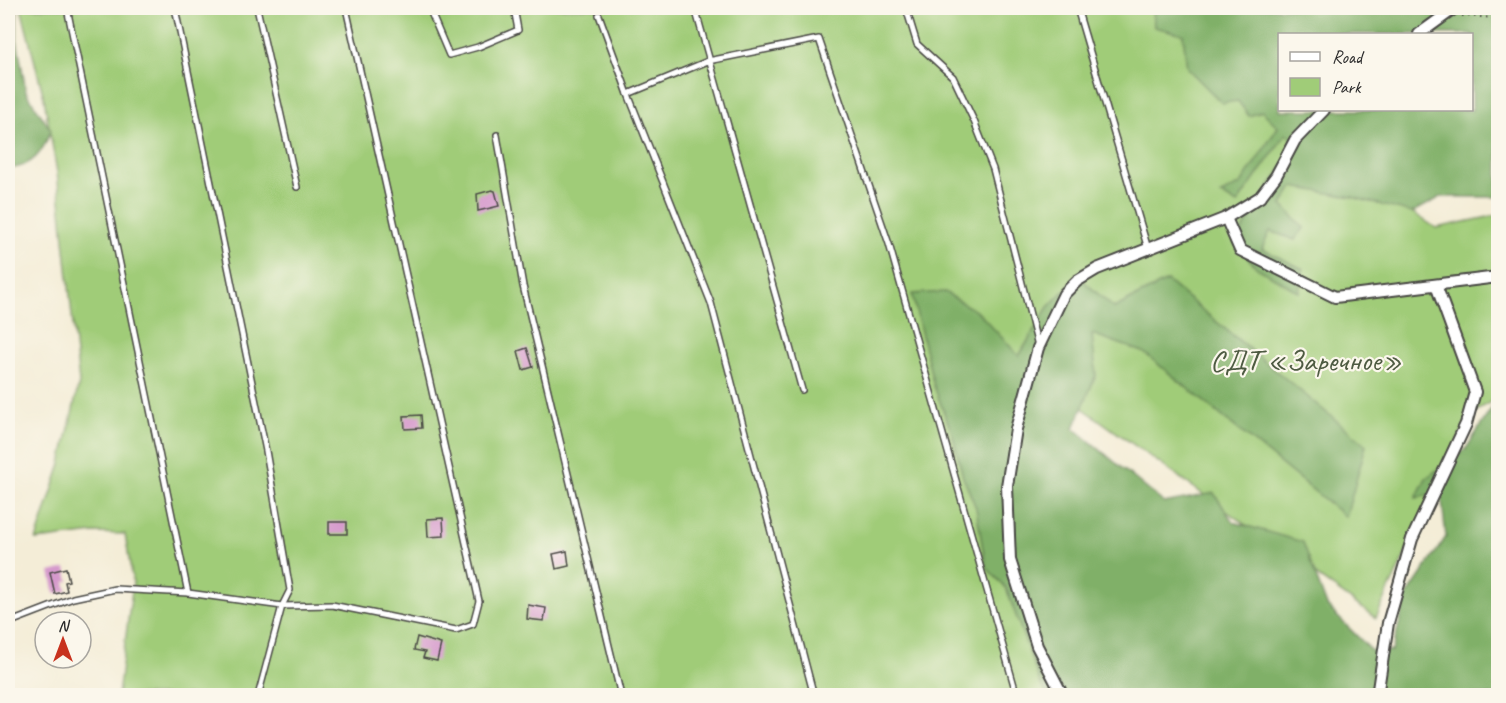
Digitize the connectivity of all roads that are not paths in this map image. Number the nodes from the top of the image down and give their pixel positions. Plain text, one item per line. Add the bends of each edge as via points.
1 (67, 8) edge
2 (175, 8) edge
3 (257, 8) edge
4 (346, 8) edge
5 (429, 8) edge
6 (514, 8) edge
7 (695, 8) edge
8 (906, 8) edge
9 (1077, 8) edge
10 (1455, 8) edge
11 (599, 15) dead end
12 (1420, 33) edge
13 (708, 61) junction
14 (628, 94) junction
15 (1323, 111) edge
16 (497, 135) dead end
17 (297, 187) dead end
18 (1226, 218) junction
19 (1148, 249) junction
20 (1498, 277) edge
21 (1436, 285) junction
22 (1038, 348) junction
23 (802, 390) dead end
24 (188, 593) junction
25 (282, 606) junction
26 (8, 623) edge
27 (258, 696) edge
28 (621, 696) edge
29 (814, 696) edge
30 (1017, 696) edge
31 (1063, 696) edge
32 (1377, 696) edge

1 - 24 lane
2 - 25 lane via 266,451 290,590
3 - 17 lane
4 - 25 lane via 479,601 473,624 456,630 332,604
5 - 6 lane via 449,55 518,30
7 - 13 lane
8 - 22 lane via 917,44 953,77 993,169
9 - 19 lane
10 - 12 street
11 - 14 lane
13 - 14 lane
13 - 23 lane
13 - 30 lane via 819,39 889,244
14 - 29 lane via 711,303
15 - 18 street via 1295,140 1260,197
16 - 28 lane via 523,286
18 - 19 street
18 - 21 street via 1240,250 1335,297
19 - 22 street via 1077,280 1064,294
20 - 21 street
21 - 32 street via 1475,392 1466,424 1412,539 1388,623
22 - 31 street via 1016,429 1007,486 1010,560 1037,646
24 - 25 lane
24 - 26 lane via 115,589 73,598
25 - 27 lane

